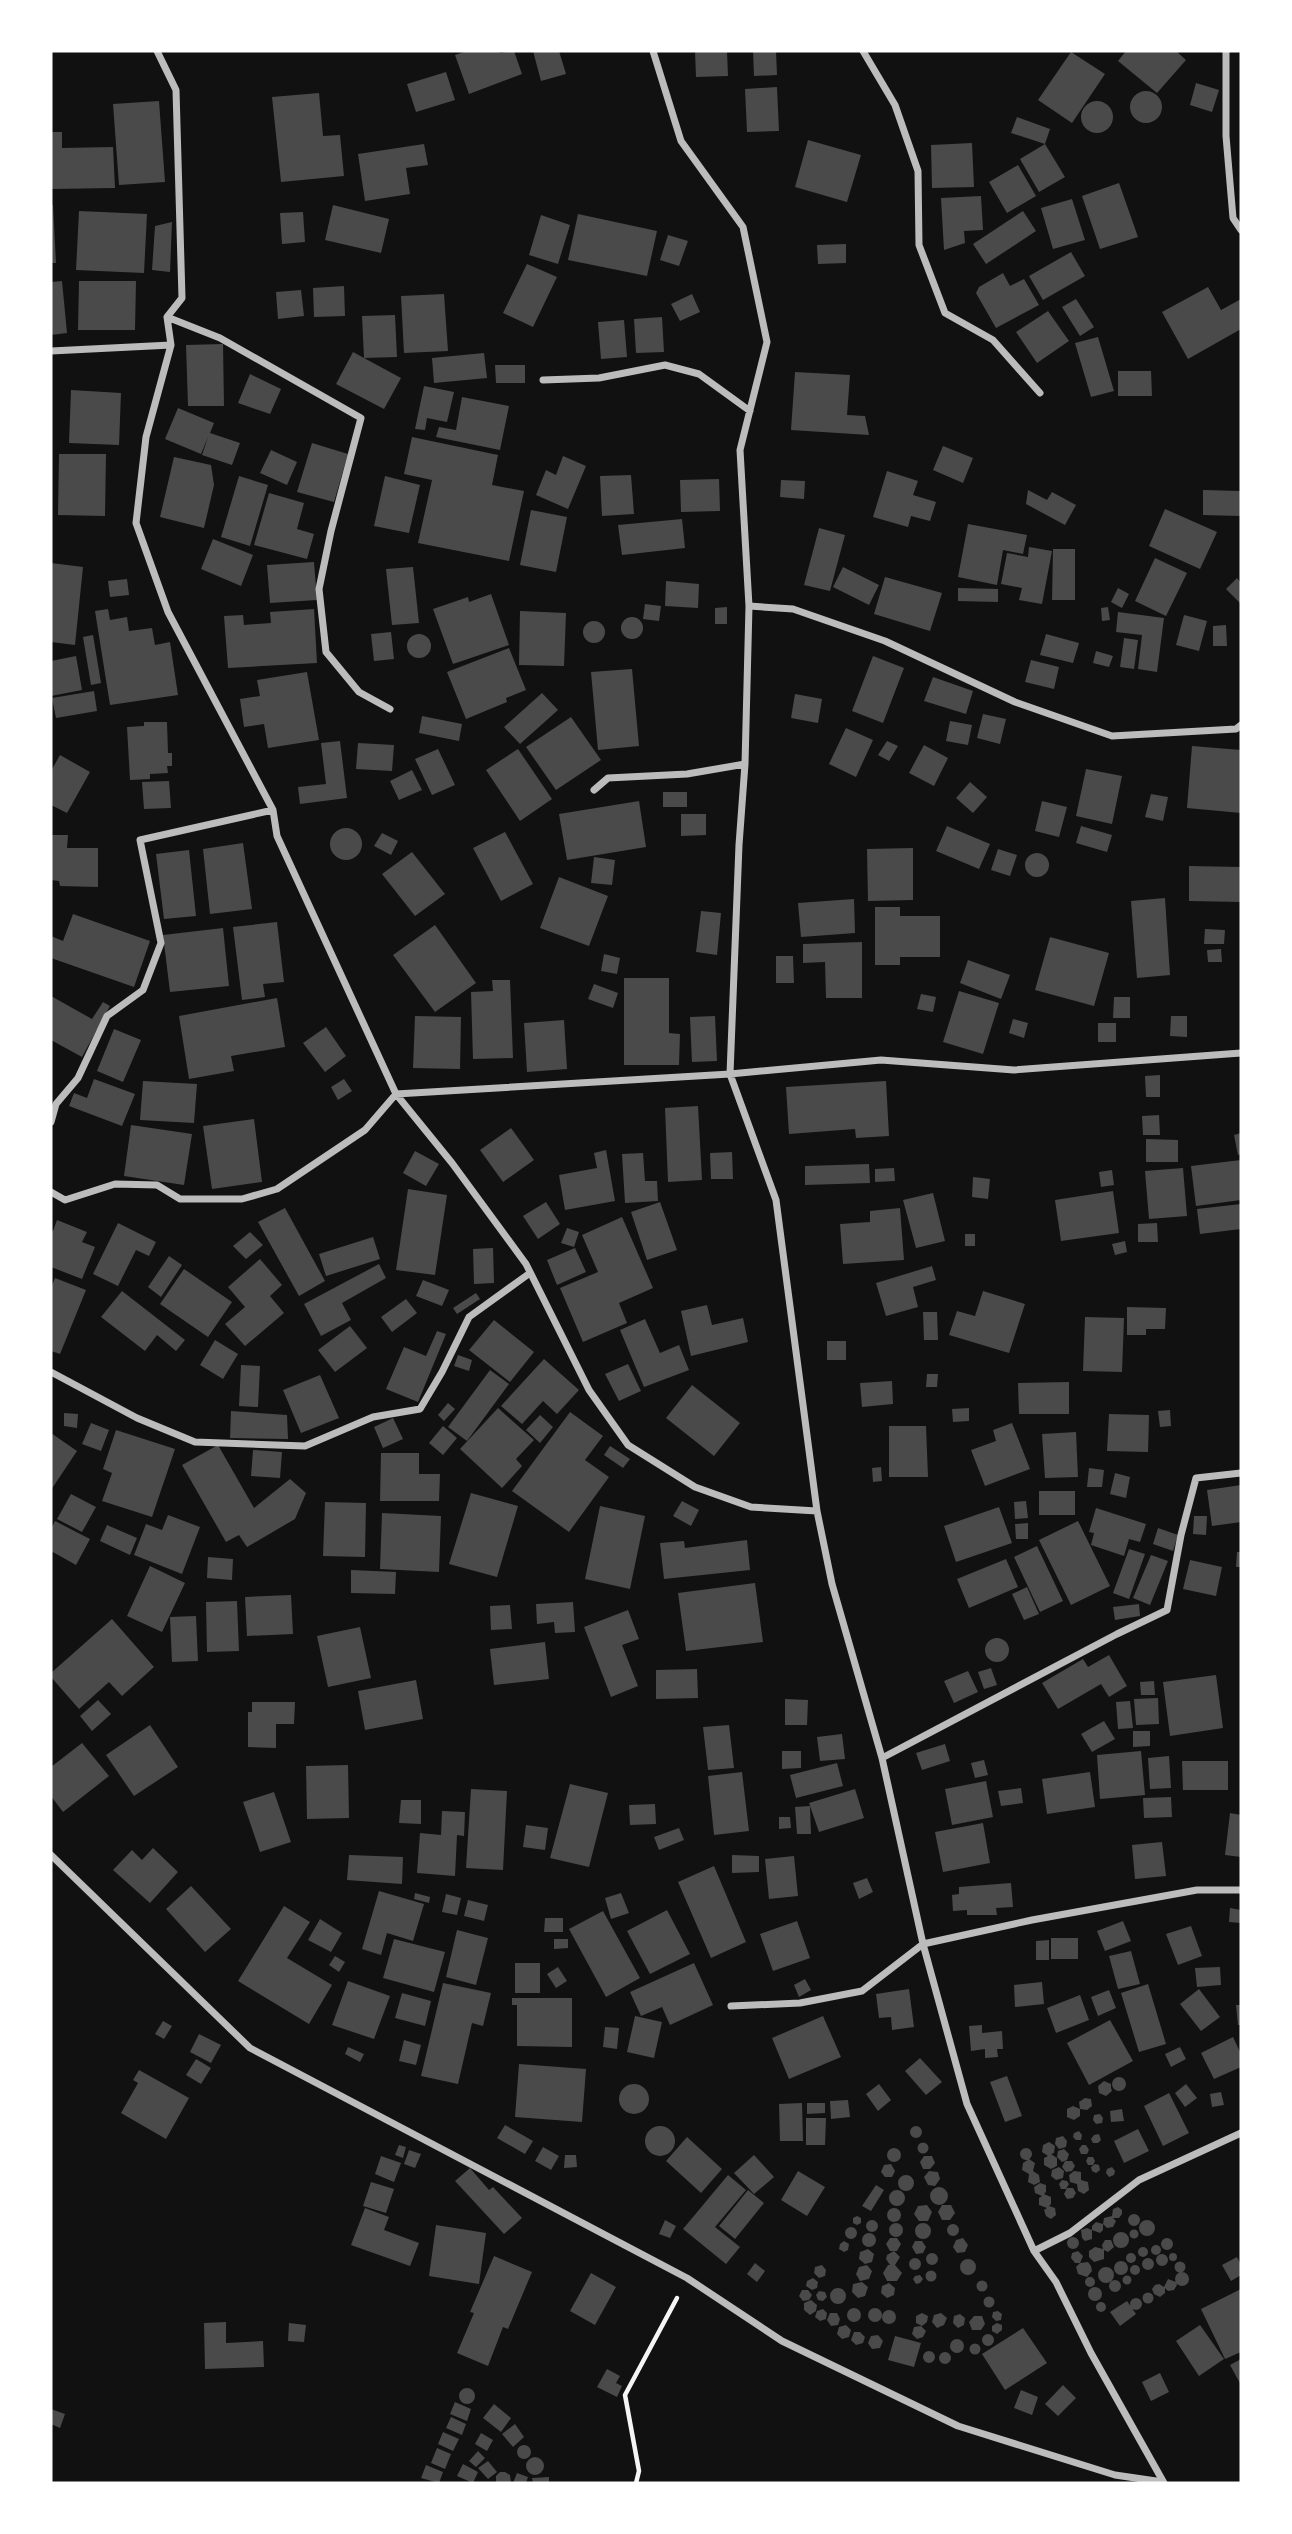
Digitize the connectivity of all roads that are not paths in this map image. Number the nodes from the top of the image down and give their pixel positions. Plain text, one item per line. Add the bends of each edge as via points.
1 (157, 51) edge
2 (653, 51) edge
3 (863, 51) edge
4 (1226, 51) edge
5 (1241, 230) edge
6 (167, 317) junction
7 (171, 345) junction
8 (51, 351) edge
9 (543, 380) dead end
10 (1040, 393) dead end
11 (750, 411) junction
12 (750, 606) junction
13 (390, 709) dead end
14 (1241, 725) edge
15 (745, 764) junction
16 (594, 790) dead end
17 (273, 810) junction
18 (1241, 1053) edge
19 (730, 1074) junction
20 (396, 1094) junction
21 (51, 1122) edge
22 (51, 1192) edge
23 (530, 1273) junction
24 (51, 1372) edge
25 (1241, 1473) edge
26 (817, 1511) junction
27 (882, 1758) junction
28 (51, 1855) edge
29 (1241, 1891) edge
30 (923, 1944) junction
31 (731, 2006) dead end
32 (1241, 2133) edge
33 (1034, 2251) junction
34 (1163, 2483) edge

1 - 6 street via 176,90 182,298
2 - 11 street via 681,141 743,227 767,342
3 - 10 street via 895,104 918,171 919,246 945,313 993,340
4 - 5 street via 1226,135 1233,218
6 - 7 street
6 - 13 street via 220,338 361,418 319,589 326,652 359,692
7 - 8 street
7 - 17 street via 146,437 136,523 168,612
9 - 11 street via 599,378 665,365 699,374
11 - 12 street via 740,450
12 - 14 street via 793,609 886,641 1015,702 1112,736 1236,729
12 - 15 street
15 - 16 street via 687,774 608,778
15 - 19 street
17 - 20 street via 277,836
17 - 21 street via 140,840 161,943 143,990 107,1016 78,1078 55,1104
18 - 19 street via 1014,1070 881,1060
19 - 20 street
19 - 26 street via 776,1200
20 - 22 street via 365,1130 277,1189 242,1199 180,1199 157,1185 115,1184 65,1200
20 - 23 street
23 - 24 street via 468,1317 420,1409 373,1417 305,1446 195,1442 137,1418
23 - 26 street via 589,1390 628,1445 695,1487 751,1507
25 - 27 street via 1196,1478 1167,1610
26 - 27 street via 832,1584
27 - 30 street
28 - 34 street via 250,2048 687,2278 782,2342 958,2426 1115,2475
29 - 30 street via 1197,1890
30 - 31 street via 862,1991 800,2003
30 - 33 street via 967,2104
32 - 33 street via 1139,2180 1070,2233
33 - 34 street via 1056,2282

